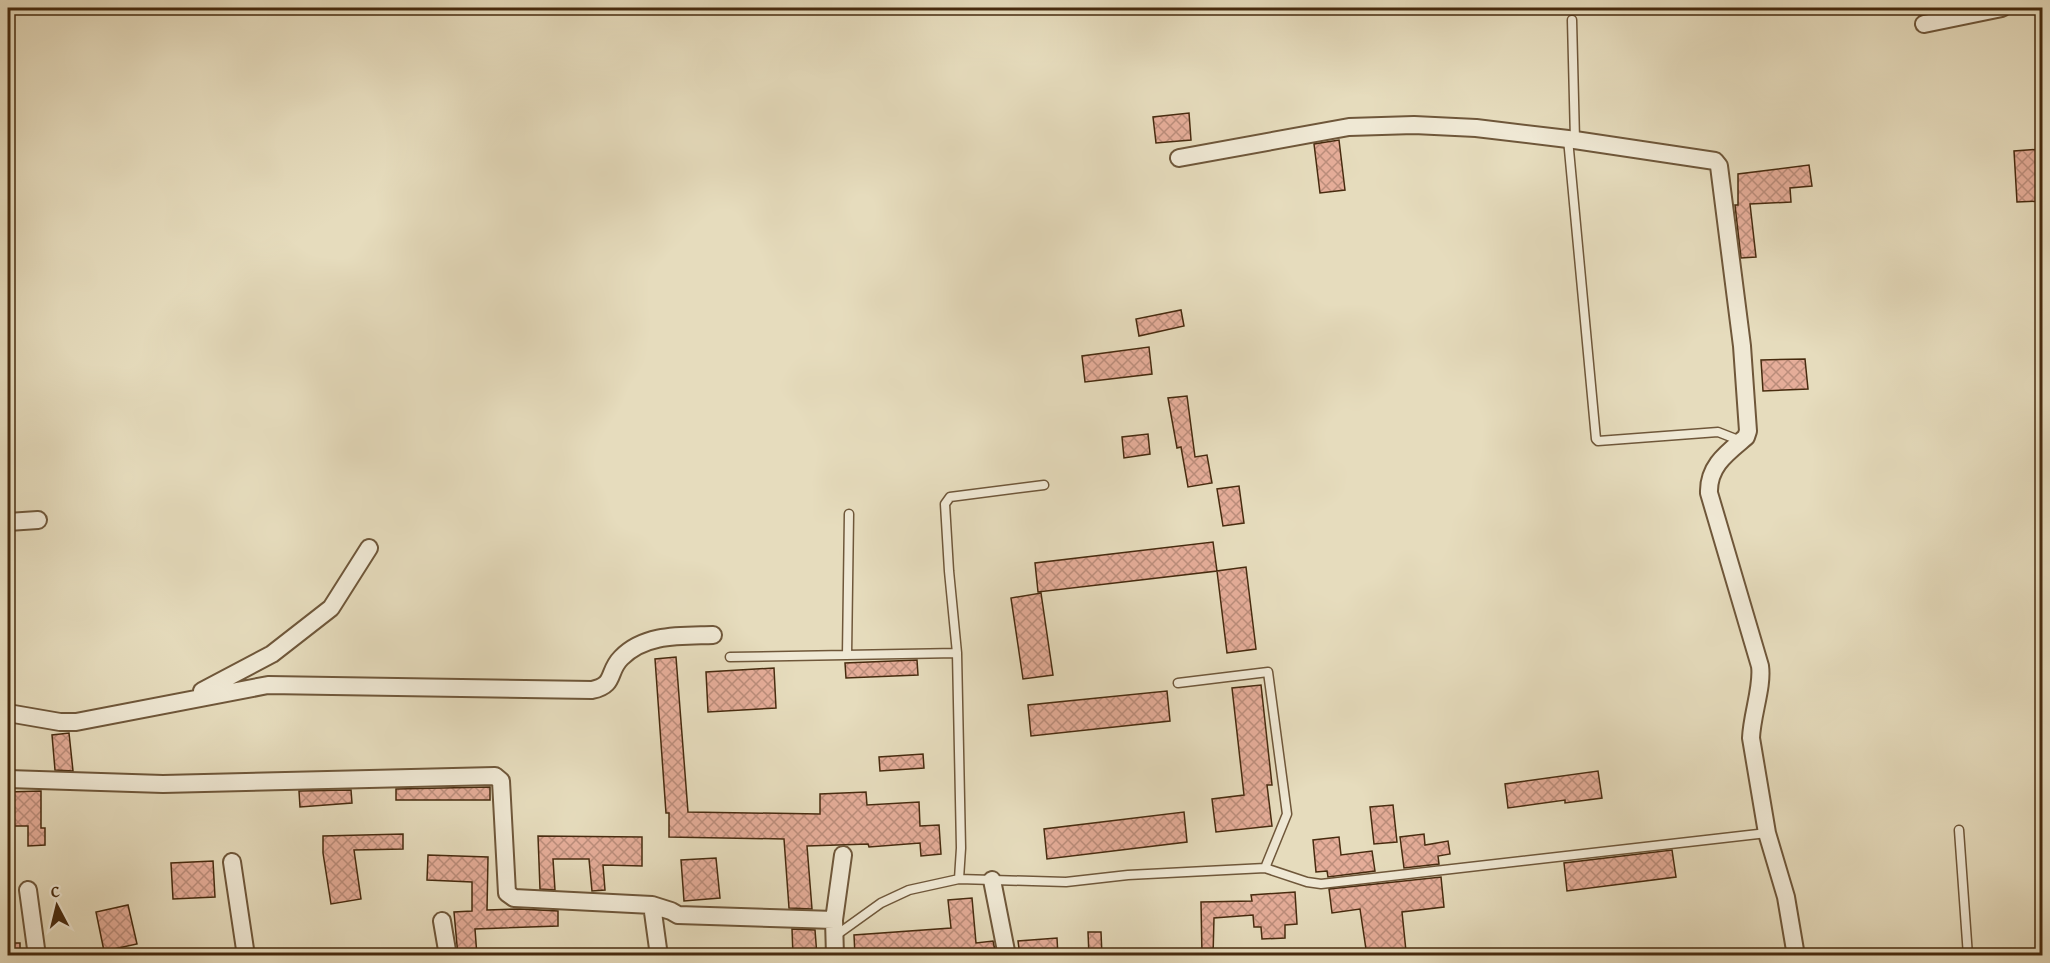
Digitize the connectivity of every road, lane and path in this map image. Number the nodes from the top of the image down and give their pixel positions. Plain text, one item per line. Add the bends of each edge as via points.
1 (2002, 8) edge
2 (1572, 20) dead end
3 (1924, 24) dead end
4 (1572, 140) junction
5 (1179, 158) dead end
6 (1741, 441) junction
7 (1044, 485) dead end
8 (849, 514) dead end
9 (38, 520) dead end
10 (8, 522) edge
11 (369, 548) dead end
12 (713, 635) dead end
13 (957, 653) junction
14 (847, 655) junction
15 (730, 657) dead end
16 (1178, 683) dead end
17 (185, 700) junction
18 (8, 713) edge
19 (8, 779) edge
20 (1959, 831) dead end
21 (1767, 833) junction
22 (843, 855) dead end
23 (232, 862) dead end
24 (1265, 868) junction
25 (959, 879) junction
26 (992, 880) junction
27 (28, 890) dead end
28 (652, 905) junction
29 (442, 921) dead end
30 (834, 928) junction
31 (38, 956) edge
32 (246, 956) edge
33 (448, 956) edge
34 (659, 956) edge
35 (835, 956) edge
36 (1007, 956) edge
37 (1796, 956) edge
38 (1968, 956) edge

1 - 3 street
2 - 4 lane
4 - 5 street via 1476,128 1349,127
4 - 6 street via 1715,162 1719,166 1742,346 1748,431
4 - 6 lane via 1596,439 1718,432
6 - 21 street via 1717,463 1709,493 1760,666 1751,738
7 - 13 lane via 950,497 945,504
8 - 14 lane
9 - 10 street
11 - 17 street via 331,608 272,654
12 - 17 street via 659,638 644,643 622,657 609,682 592,690 268,685
13 - 14 lane
13 - 25 lane
14 - 15 lane
16 - 24 lane via 1268,672 1287,814
17 - 18 street via 76,722
19 - 28 street via 164,784 495,776 501,782 509,896
20 - 38 lane
21 - 24 lane via 1321,884
21 - 37 street via 1786,897
22 - 30 street
23 - 32 street
24 - 26 lane via 1066,882
25 - 26 lane
25 - 30 lane via 909,890
26 - 36 street
27 - 31 street
28 - 30 street via 678,915
28 - 34 street
29 - 33 street
30 - 35 street

